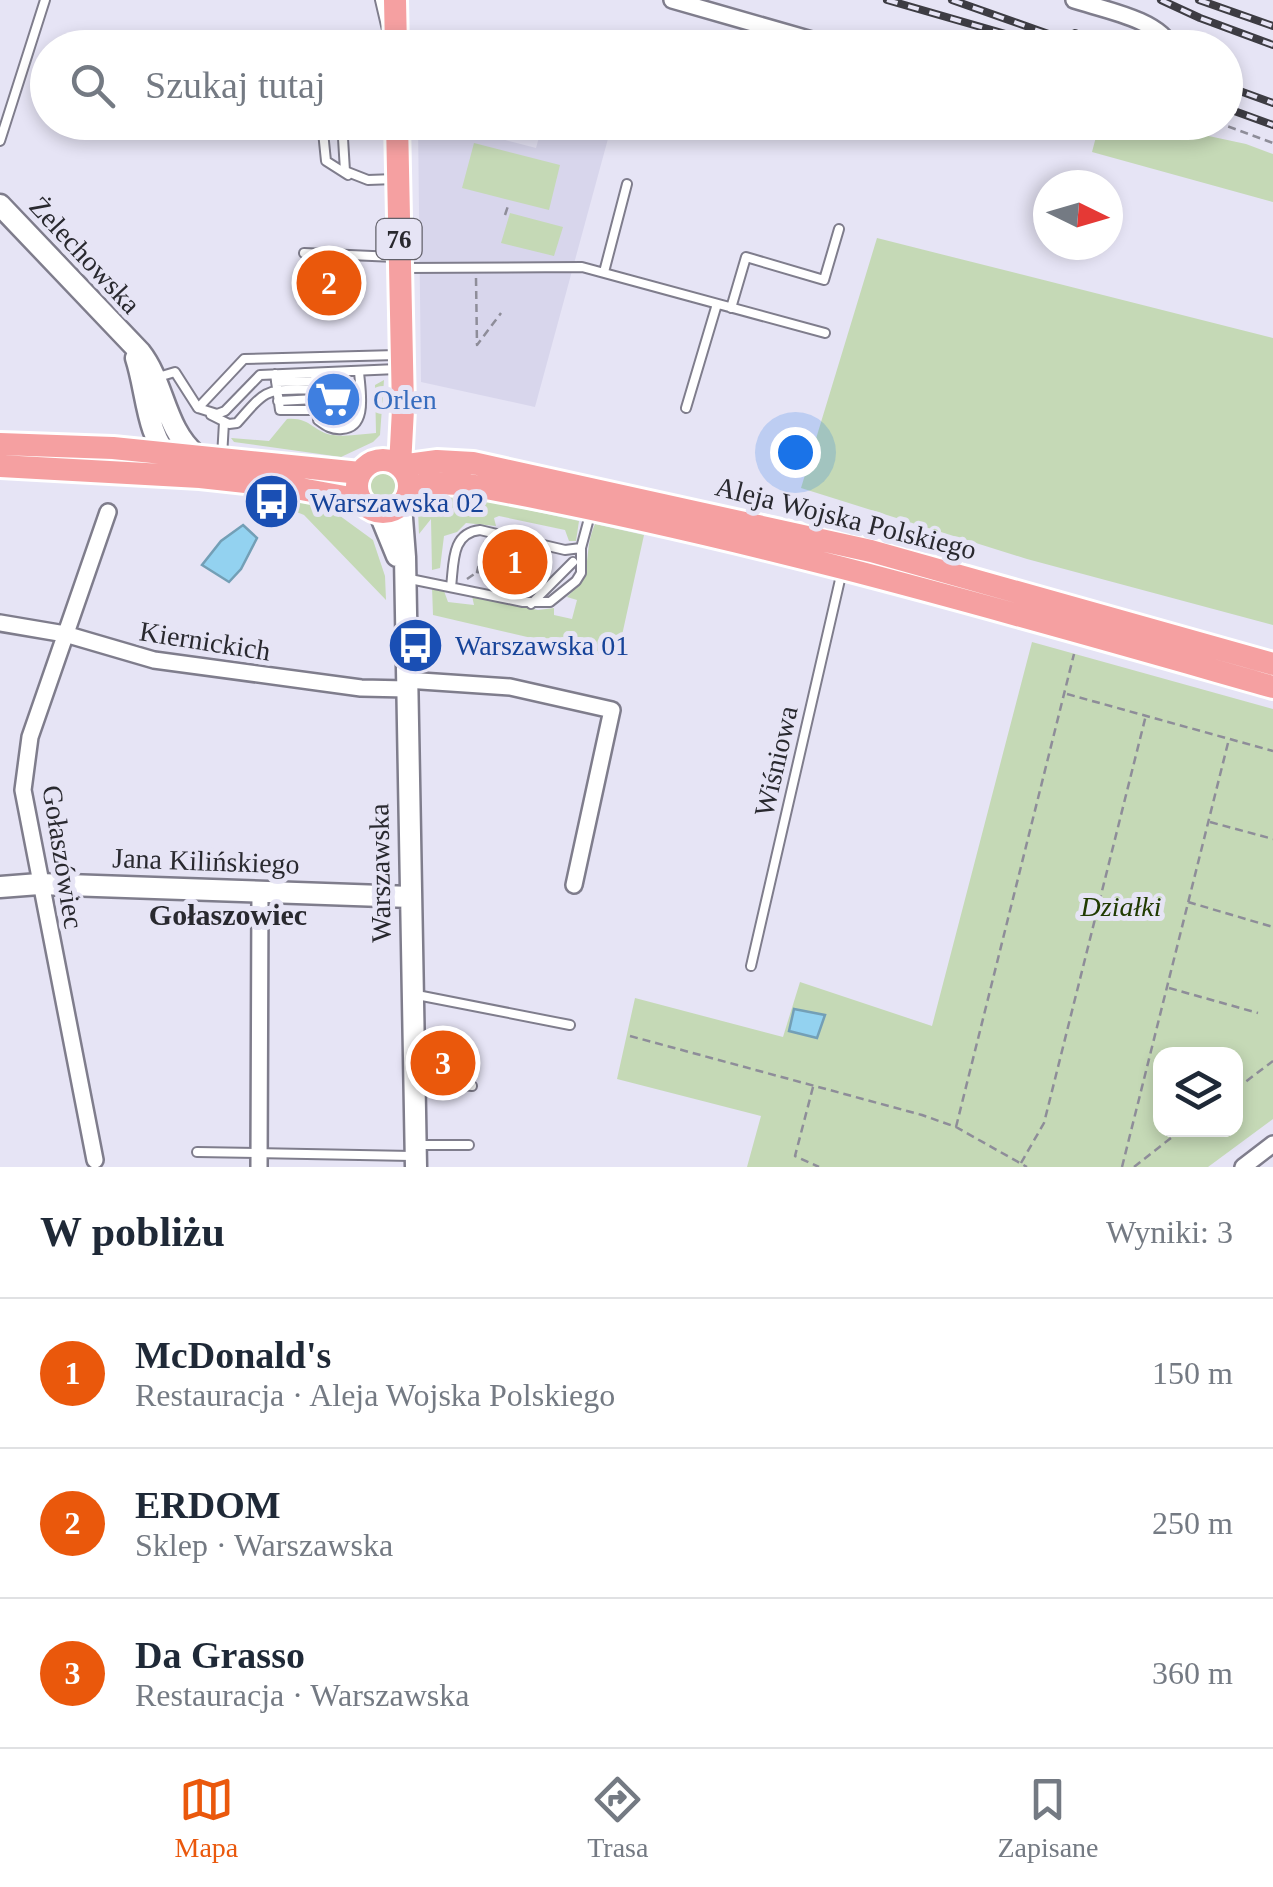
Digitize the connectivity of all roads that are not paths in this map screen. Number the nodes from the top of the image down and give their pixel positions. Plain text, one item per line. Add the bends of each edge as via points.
1 (45, 0) edge
2 (380, 0) edge
3 (396, 0) edge
4 (672, 0) edge
5 (1074, 0) edge
6 (35, 30) edge
7 (388, 30) edge
8 (396, 30) edge
9 (777, 30) edge
10 (1158, 30) edge
11 (30, 47) edge
12 (324, 140) edge
13 (342, 140) edge
14 (397, 140) edge
15 (0, 141) edge
16 (353, 176) junction
17 (398, 179) junction
18 (627, 184) dead end
19 (0, 205) edge
20 (840, 229) dead end
21 (304, 254) dead end
22 (399, 262) junction
23 (604, 272) junction
24 (717, 304) junction
25 (731, 308) junction
26 (826, 332) dead end
27 (402, 370) junction
28 (360, 371) junction
29 (149, 386) junction
30 (316, 386) junction
31 (277, 387) junction
32 (198, 408) junction
33 (686, 408) dead end
34 (316, 410) junction
35 (225, 411) junction
36 (210, 414) junction
37 (224, 422) junction
38 (0, 444) edge
39 (113, 448) junction
40 (164, 453) junction
41 (222, 457) junction
42 (390, 462) junction
43 (0, 466) edge
44 (198, 466) junction
45 (360, 473) junction
46 (387, 502) junction
47 (591, 511) junction
48 (108, 512) dead end
49 (581, 548) junction
50 (565, 550) junction
51 (573, 562) junction
52 (843, 566) junction
53 (580, 576) junction
54 (404, 578) junction
55 (450, 587) junction
56 (531, 604) junction
57 (0, 623) edge
58 (65, 634) junction
59 (1273, 664) edge
60 (406, 685) junction
61 (1273, 686) edge
62 (39, 884) junction
63 (574, 885) dead end
64 (0, 887) edge
65 (260, 890) junction
66 (411, 897) junction
67 (751, 966) dead end
68 (413, 994) junction
69 (570, 1024) dead end
70 (415, 1080) junction
71 (472, 1086) dead end
72 (1273, 1144) edge
73 (470, 1145) dead end
74 (197, 1152) dead end
75 (416, 1156) edge
76 (95, 1160) dead end
77 (259, 1160) edge
78 (1243, 1167) edge

1 - 6 lane
2 - 7 lane
3 - 8 main road
4 - 9 street
5 - 10 street
11 - 15 lane
12 - 16 lane via 326,161
13 - 16 lane via 342,161
14 - 17 main road, 76
16 - 17 lane
17 - 22 main road, 76
18 - 23 lane
19 - 29 main road, Żelechowska via 140,352
20 - 25 lane via 824,280 746,257
21 - 22 lane
22 - 23 lane
22 - 27 main road, 76
23 - 24 lane
24 - 25 lane
24 - 33 lane
25 - 26 lane
27 - 28 lane
27 - 32 lane via 244,359
27 - 42 main road, 76
28 - 30 lane
28 - 34 lane via 356,425 328,428
29 - 32 lane via 175,372
29 - 39 main road via 140,436
29 - 40 main road, Żelechowska via 154,435
29 - 44 main road, Żelechowska
30 - 31 lane
30 - 31 lane
30 - 34 lane
31 - 34 lane via 280,410
31 - 35 lane via 260,375
31 - 37 lane via 255,400 237,424
32 - 36 lane
35 - 36 lane
35 - 37 lane
36 - 37 lane
37 - 41 lane
38 - 39 main road
39 - 40 main road
40 - 44 main road
41 - 44 main road
41 - 45 main road
42 - 45 main road via 370,462
42 - 46 main road via 408,476
42 - 59 main road, Aleja Wojska Polskiego via 473,464 811,537
43 - 44 main road
44 - 46 main road, Aleja Wojska Polskiego
45 - 46 main road via 356,484
46 - 47 main road, Aleja Wojska Polskiego via 429,483 464,484
46 - 54 main road, Warszawska
47 - 49 lane
47 - 52 main road, Aleja Wojska Polskiego
48 - 58 street, Gołaszówiec
49 - 50 lane
49 - 53 lane
50 - 51 lane
50 - 55 lane via 468,532 458,541
51 - 53 lane
51 - 56 lane
52 - 61 main road, Aleja Wojska Polskiego
52 - 67 lane, Wiśniowa
53 - 56 lane via 550,602
54 - 55 lane
54 - 60 main road, Warszawska
55 - 56 lane
57 - 58 street, Kiernickich
58 - 60 street, Kiernickich via 154,660 361,688
58 - 62 street, Gołaszówiec via 25,767 25,813
60 - 63 street, Kiernickich via 510,687 612,710
60 - 66 main road, Warszawska
62 - 64 main road, Jana Kilińskiego
62 - 65 main road, Jana Kilińskiego
62 - 76 street, Gołaszówiec
65 - 66 main road, Jana Kilińskiego
65 - 77 street
66 - 68 main road, Warszawska
68 - 69 lane
68 - 70 main road, Warszawska
70 - 71 lane
70 - 75 main road, Warszawska
72 - 78 street
73 - 75 lane
74 - 77 lane
75 - 77 lane

